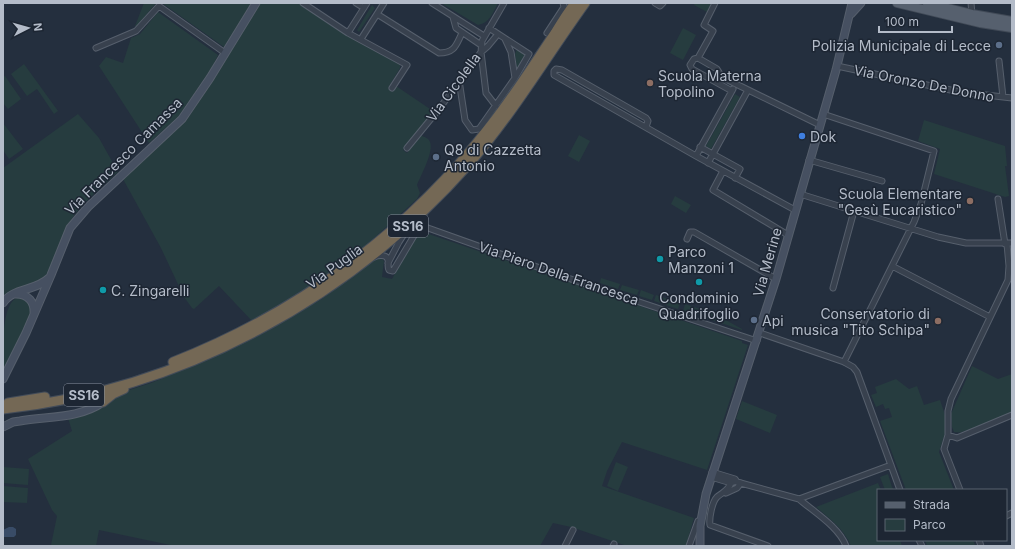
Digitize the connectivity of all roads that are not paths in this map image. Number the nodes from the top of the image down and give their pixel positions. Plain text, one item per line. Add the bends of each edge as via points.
1 (256, 3) edge
2 (303, 3) edge
3 (356, 3) edge
4 (367, 3) edge
5 (384, 3) edge
6 (432, 3) edge
7 (504, 3) edge
8 (563, 3) edge
9 (574, 3) edge
10 (585, 3) edge
11 (655, 3) edge
12 (663, 3) edge
13 (715, 3) edge
14 (852, 3) edge
15 (861, 3) edge
16 (897, 3) edge
17 (927, 3) edge
18 (971, 3) edge
19 (364, 8) junction
20 (377, 14) junction
21 (972, 14) junction
22 (453, 17) junction
23 (849, 17) junction
24 (1012, 21) edge
25 (489, 28) junction
26 (1012, 28) edge
27 (348, 33) junction
28 (462, 33) junction
29 (547, 33) dead end
30 (498, 34) junction
31 (504, 38) junction
32 (361, 39) junction
33 (482, 41) junction
34 (488, 46) junction
35 (96, 48) dead end
36 (481, 52) junction
37 (225, 53) junction
38 (698, 58) junction
39 (999, 61) dead end
40 (837, 66) junction
41 (515, 78) junction
42 (459, 80) junction
43 (736, 84) junction
44 (392, 88) dead end
45 (748, 90) junction
46 (732, 91) junction
47 (1002, 97) junction
48 (1012, 98) edge
49 (612, 99) junction
50 (496, 106) junction
51 (608, 106) junction
52 (823, 114) junction
53 (820, 125) junction
54 (646, 127) junction
55 (700, 147) junction
56 (407, 148) dead end
57 (713, 154) junction
58 (696, 156) junction
59 (810, 160) junction
60 (708, 163) junction
61 (723, 171) junction
62 (735, 178) junction
63 (882, 181) dead end
64 (800, 194) junction
65 (998, 199) dead end
66 (795, 210) junction
67 (854, 211) junction
68 (414, 221) junction
69 (910, 229) junction
70 (788, 235) junction
71 (687, 239) dead end
72 (1008, 244) edge
73 (388, 263) junction
74 (361, 265) junction
75 (892, 266) junction
76 (52, 275) junction
77 (776, 279) junction
78 (833, 288) dead end
79 (24, 293) junction
80 (42, 297) junction
81 (3, 303) edge
82 (990, 317) junction
83 (33, 318) junction
84 (760, 333) junction
85 (757, 341) junction
86 (844, 362) junction
87 (163, 372) junction
88 (3, 379) edge
89 (41, 398) junction
90 (3, 400) edge
91 (103, 402) joint
92 (3, 404) edge
93 (3, 410) edge
94 (1012, 416) edge
95 (3, 427) edge
96 (948, 434) junction
97 (891, 465) junction
98 (712, 474) junction
99 (739, 482) junction
100 (731, 483) junction
101 (900, 489) edge
102 (960, 489) edge
103 (723, 494) junction
104 (799, 499) junction
105 (702, 511) junction
106 (572, 530) dead end
107 (565, 546) edge
108 (689, 546) edge
109 (700, 546) edge
110 (768, 546) edge
111 (846, 546) edge

1 - 37 street, Via Francesco Camassa
2 - 27 street
3 - 19 street
4 - 19 street
5 - 20 street
6 - 22 street
7 - 25 street, Via Cicolella
8 - 29 street via 564,6
9 - 89 highway, Via Puglia / SS16 via 522,81 468,154 394,230 347,267 303,297 207,348 134,376
10 - 68 highway, Via Puglia / SS16 via 492,135 469,164
11 - 12 street via 660,6
13 - 38 street via 704,26 713,31
14 - 23 street, Via Merine
15 - 23 street, Via Merine
16 - 26 main road
17 - 21 main road
18 - 21 street
19 - 27 street
20 - 28 street via 439,53 453,50
20 - 32 street
21 - 24 main road
22 - 28 street via 456,28
22 - 33 street
23 - 40 street, Via Merine
25 - 30 street
25 - 33 street, Via Cicolella
27 - 32 street
28 - 33 street
30 - 31 street
30 - 34 street
31 - 41 street via 511,52
31 - 41 street via 529,54
32 - 44 street via 407,65
33 - 34 street
33 - 36 street, Via Cicolella
34 - 36 street
35 - 37 street via 136,31 158,6
36 - 42 street, Via Cicolella
36 - 50 street via 486,93
37 - 76 street, Via Francesco Camassa via 182,119 77,218 65,238
38 - 43 street via 717,70 722,77
38 - 46 street via 690,65 692,69
39 - 47 street
40 - 47 street, Via Oronzo De Donno via 960,92
40 - 52 street, Via Merine
41 - 50 street
42 - 50 street via 465,120 472,130 478,129
42 - 56 street, Via Cicolella
43 - 45 street
43 - 46 street
45 - 53 street
45 - 57 street
46 - 55 street
47 - 48 street, Via Oronzo De Donno
49 - 51 street
49 - 51 street via 562,70 554,71 554,75
49 - 54 street via 646,118
51 - 54 street
52 - 53 street, Via Merine
52 - 69 street via 934,151 921,204
53 - 59 street, Via Merine
54 - 58 street
55 - 57 street
55 - 58 street
57 - 60 street
57 - 62 street via 740,169
58 - 60 street
59 - 63 street
59 - 64 street, Via Merine
60 - 61 street
61 - 62 street
61 - 70 street via 713,190
62 - 66 street
64 - 66 street, Via Merine
64 - 67 street
65 - 72 street
66 - 70 street, Via Merine
67 - 69 street
67 - 78 street
68 - 73 street
68 - 74 highway, Via Puglia / SS16
69 - 72 street via 966,243
69 - 75 street
70 - 77 street, Via Merine
71 - 77 street via 690,232 694,232
72 - 82 street via 1008,280
73 - 74 street, Via Piero Della Francesca via 387,257 383,255
73 - 85 street, Via Piero Della Francesca via 389,270 393,271 418,229 428,228
74 - 87 highway, Via Puglia / SS16 via 307,302 258,331 215,352
75 - 82 street
75 - 86 street
76 - 79 street via 48,280
76 - 80 street, Via Francesco Camassa
77 - 84 street, Via Merine
79 - 80 street via 31,290 38,292
79 - 81 street via 12,294
79 - 83 street via 34,306
80 - 83 street, Via Francesco Camassa
82 - 96 street via 951,399
83 - 88 street, Via Francesco Camassa
84 - 85 street, Via Merine
84 - 86 street
85 - 98 street, Via Merine
86 - 97 street via 857,372
87 - 91 highway via 120,390
87 - 93 highway, Via Puglia / SS16 via 80,396
89 - 90 highway via 37,396
89 - 92 highway, Via Puglia / SS16
91 - 95 street via 94,408 76,413 13,422
94 - 96 street via 957,438
96 - 102 street via 944,449
97 - 101 street
97 - 104 street
98 - 99 street
98 - 100 street
98 - 105 street, Via Merine
99 - 100 street
99 - 103 street via 737,488
99 - 104 street
100 - 103 street
103 - 110 street via 714,500 710,525
104 - 111 street via 835,529
105 - 108 street
105 - 109 street, Via Merine
106 - 107 street

